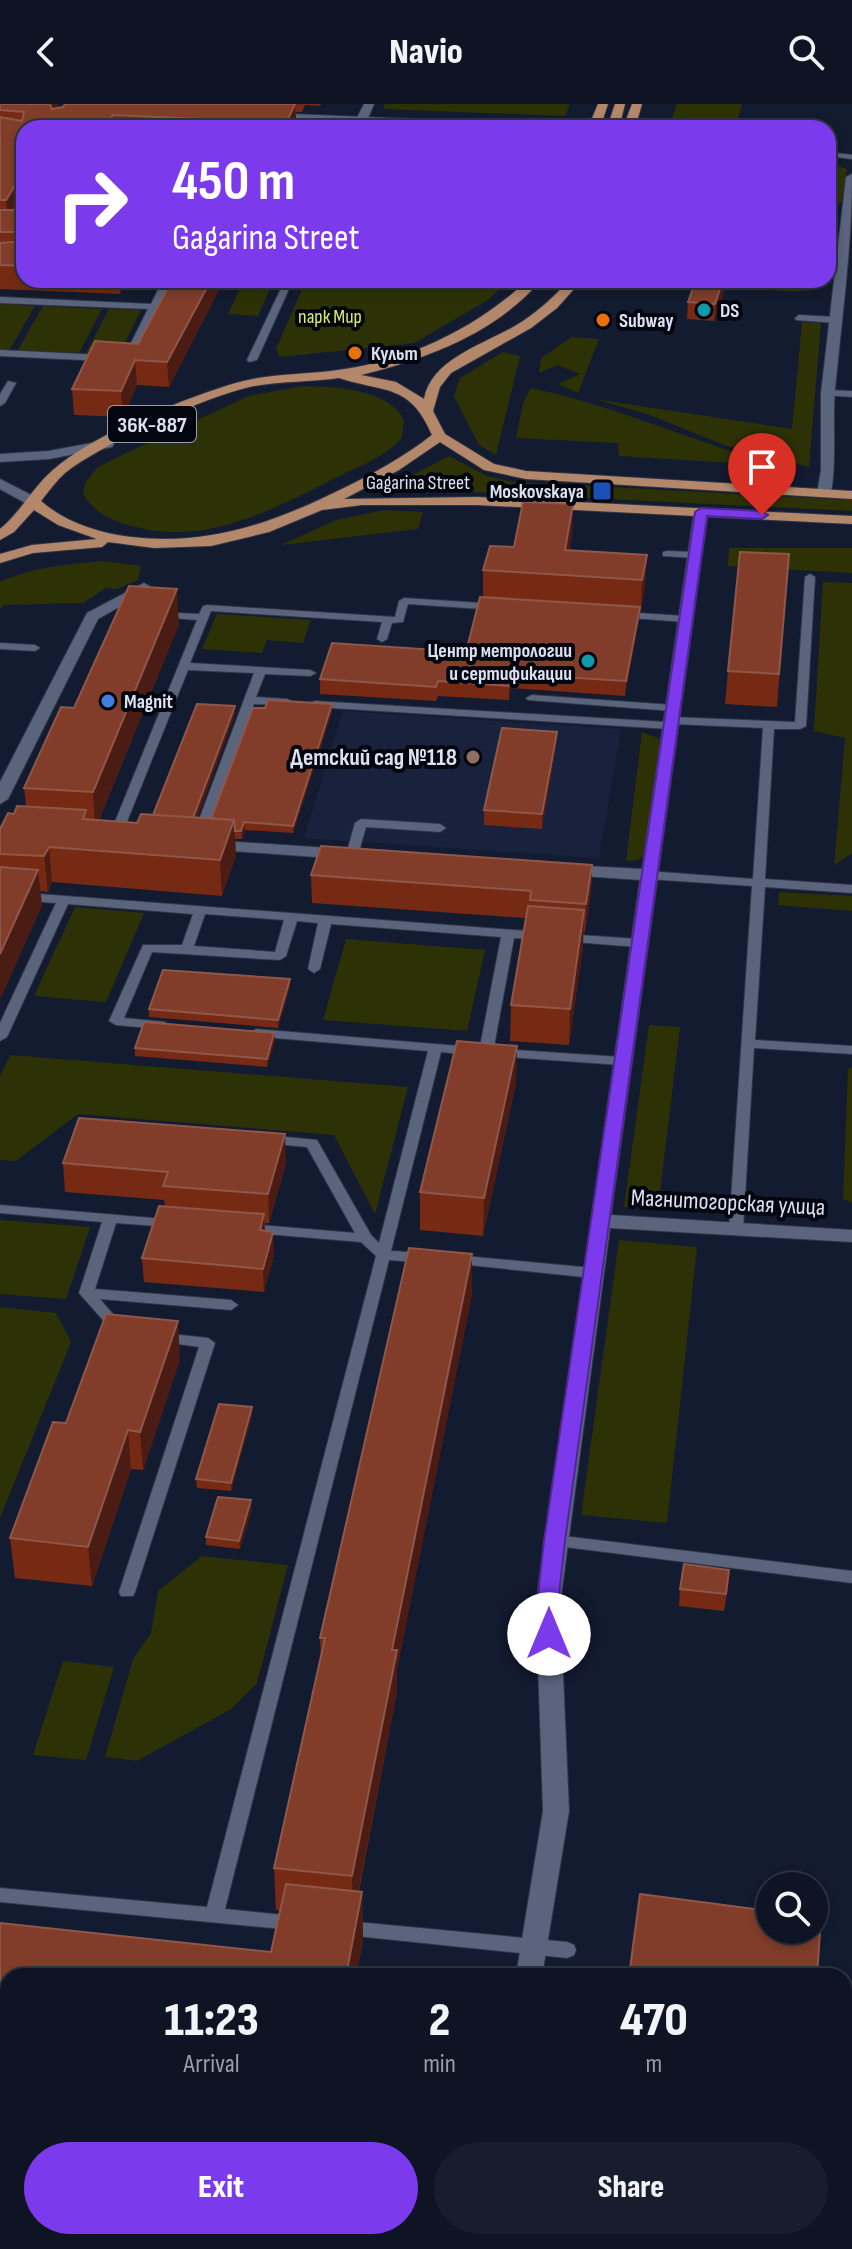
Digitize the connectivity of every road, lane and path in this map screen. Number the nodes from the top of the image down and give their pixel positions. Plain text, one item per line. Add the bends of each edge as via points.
1 (259, 116) edge
2 (309, 120) edge
3 (852, 177) edge
4 (846, 272) edge
5 (163, 288) edge
6 (285, 288) edge
7 (526, 288) edge
8 (569, 288) edge
9 (0, 300) edge
10 (154, 307) junction
11 (799, 318) dead end
12 (835, 320) junction
13 (0, 353) edge
14 (252, 360) dead end
15 (336, 375) junction
16 (11, 383) dead end
17 (828, 393) junction
18 (852, 394) edge
19 (0, 403) edge
20 (429, 408) junction
21 (439, 436) junction
22 (107, 444) junction
23 (0, 458) edge
24 (0, 483) edge
25 (824, 493) junction
26 (852, 495) edge
27 (34, 502) junction
28 (321, 506) junction
29 (701, 512) junction
30 (852, 520) edge
31 (0, 536) edge
32 (137, 542) junction
33 (667, 554) dead end
34 (695, 555) junction
35 (0, 559) edge
36 (810, 577) dead end
37 (144, 587) edge
38 (514, 608) edge
39 (101, 611) junction
40 (127, 612) edge
41 (141, 613) edge
42 (608, 614) edge
43 (203, 617) junction
44 (388, 619) junction
45 (685, 619) junction
46 (382, 639) dead end
47 (0, 646) edge
48 (35, 648) dead end
49 (183, 666) junction
50 (261, 670) junction
51 (310, 673) dead end
52 (532, 698) dead end
53 (250, 700) junction
54 (672, 718) junction
55 (769, 725) junction
56 (0, 799) edge
57 (440, 828) dead end
58 (114, 839) edge
59 (190, 843) joint
60 (360, 855) joint
61 (551, 868) edge
62 (648, 875) junction
63 (758, 883) junction
64 (852, 889) edge
65 (0, 895) edge
66 (64, 900) junction
67 (200, 912) junction
68 (291, 919) junction
69 (325, 921) junction
70 (508, 934) junction
71 (638, 943) junction
72 (187, 949) junction
73 (314, 969) dead end
74 (177, 1026) edge
75 (238, 1031) edge
76 (0, 1037) edge
77 (749, 1044) junction
78 (435, 1048) junction
79 (852, 1050) edge
80 (486, 1052) junction
81 (621, 1061) junction
82 (251, 1138) edge
83 (0, 1209) edge
84 (110, 1218) junction
85 (600, 1221) junction
86 (185, 1224) edge
87 (230, 1227) edge
88 (736, 1229) junction
89 (852, 1236) edge
90 (365, 1238) junction
91 (383, 1255) junction
92 (593, 1273) junction
93 (86, 1293) junction
94 (231, 1305) dead end
95 (555, 1541) junction
96 (852, 1577) edge
97 (127, 1592) dead end
98 (0, 1895) edge
99 (214, 1915) junction
100 (536, 1944) junction
101 (567, 1950) dead end
102 (531, 1968) edge

1 - 2 street
3 - 4 street
4 - 12 street
5 - 10 lane
6 - 14 lane
7 - 15 main road, 36К-887 via 493,316 425,350
8 - 20 main road via 526,325 446,370 433,386
9 - 10 lane
10 - 13 lane via 128,359
11 - 12 lane
12 - 17 street
15 - 20 main road, 36К-887 via 407,391
15 - 22 main road, 36К-887 via 274,378 232,388
16 - 19 lane
17 - 18 lane
17 - 25 street
20 - 21 main road
21 - 25 main road, Gagarina Street via 489,467 526,475
21 - 28 main road via 410,460
22 - 23 street
22 - 27 main road, 36К-887 via 57,473
24 - 27 street
25 - 26 main road, Gagarina Street
27 - 31 main road, 36К-887 via 19,523
27 - 32 main road via 83,531
28 - 29 main road, Gagarina Street via 446,501
28 - 32 main road via 231,541 187,546
29 - 30 main road, Gagarina Street
29 - 34 street
32 - 35 main road via 66,545
33 - 34 lane
34 - 45 street
36 - 55 lane via 800,726
37 - 39 street
38 - 44 lane via 404,601 399,620
39 - 40 lane
39 - 56 street via 92,616
41 - 43 lane
42 - 45 lane
43 - 44 lane via 207,608
43 - 49 lane
44 - 46 lane
45 - 54 street
47 - 48 lane
49 - 50 lane
49 - 58 lane
50 - 51 lane
50 - 53 lane
52 - 54 lane
53 - 54 lane
53 - 59 lane
54 - 55 lane
54 - 62 street
55 - 63 lane
57 - 60 lane via 361,823
59 - 60 street
61 - 62 street
62 - 63 lane
62 - 71 street
63 - 64 lane
63 - 77 lane
65 - 66 lane
66 - 67 lane
66 - 76 lane
67 - 68 lane
67 - 72 lane
68 - 69 lane
68 - 72 lane via 280,956
69 - 70 lane
69 - 73 lane
70 - 71 lane
70 - 80 lane
71 - 81 street
72 - 74 lane via 147,948 116,1021
75 - 78 lane
77 - 79 lane
77 - 88 lane
78 - 80 lane
78 - 91 lane
80 - 81 lane
81 - 85 street
82 - 90 lane via 312,1143
83 - 84 lane
84 - 86 lane
84 - 93 lane
85 - 88 street, Магнитогорская улица
85 - 92 street
87 - 90 lane
88 - 89 street, Магнитогорская улица
90 - 91 lane
91 - 92 lane
91 - 99 lane
92 - 95 street
93 - 94 lane
93 - 97 lane via 123,1333 208,1343
95 - 96 lane
95 - 100 street via 548,1604 556,1811
98 - 99 lane
99 - 100 lane
100 - 101 lane
100 - 102 street

